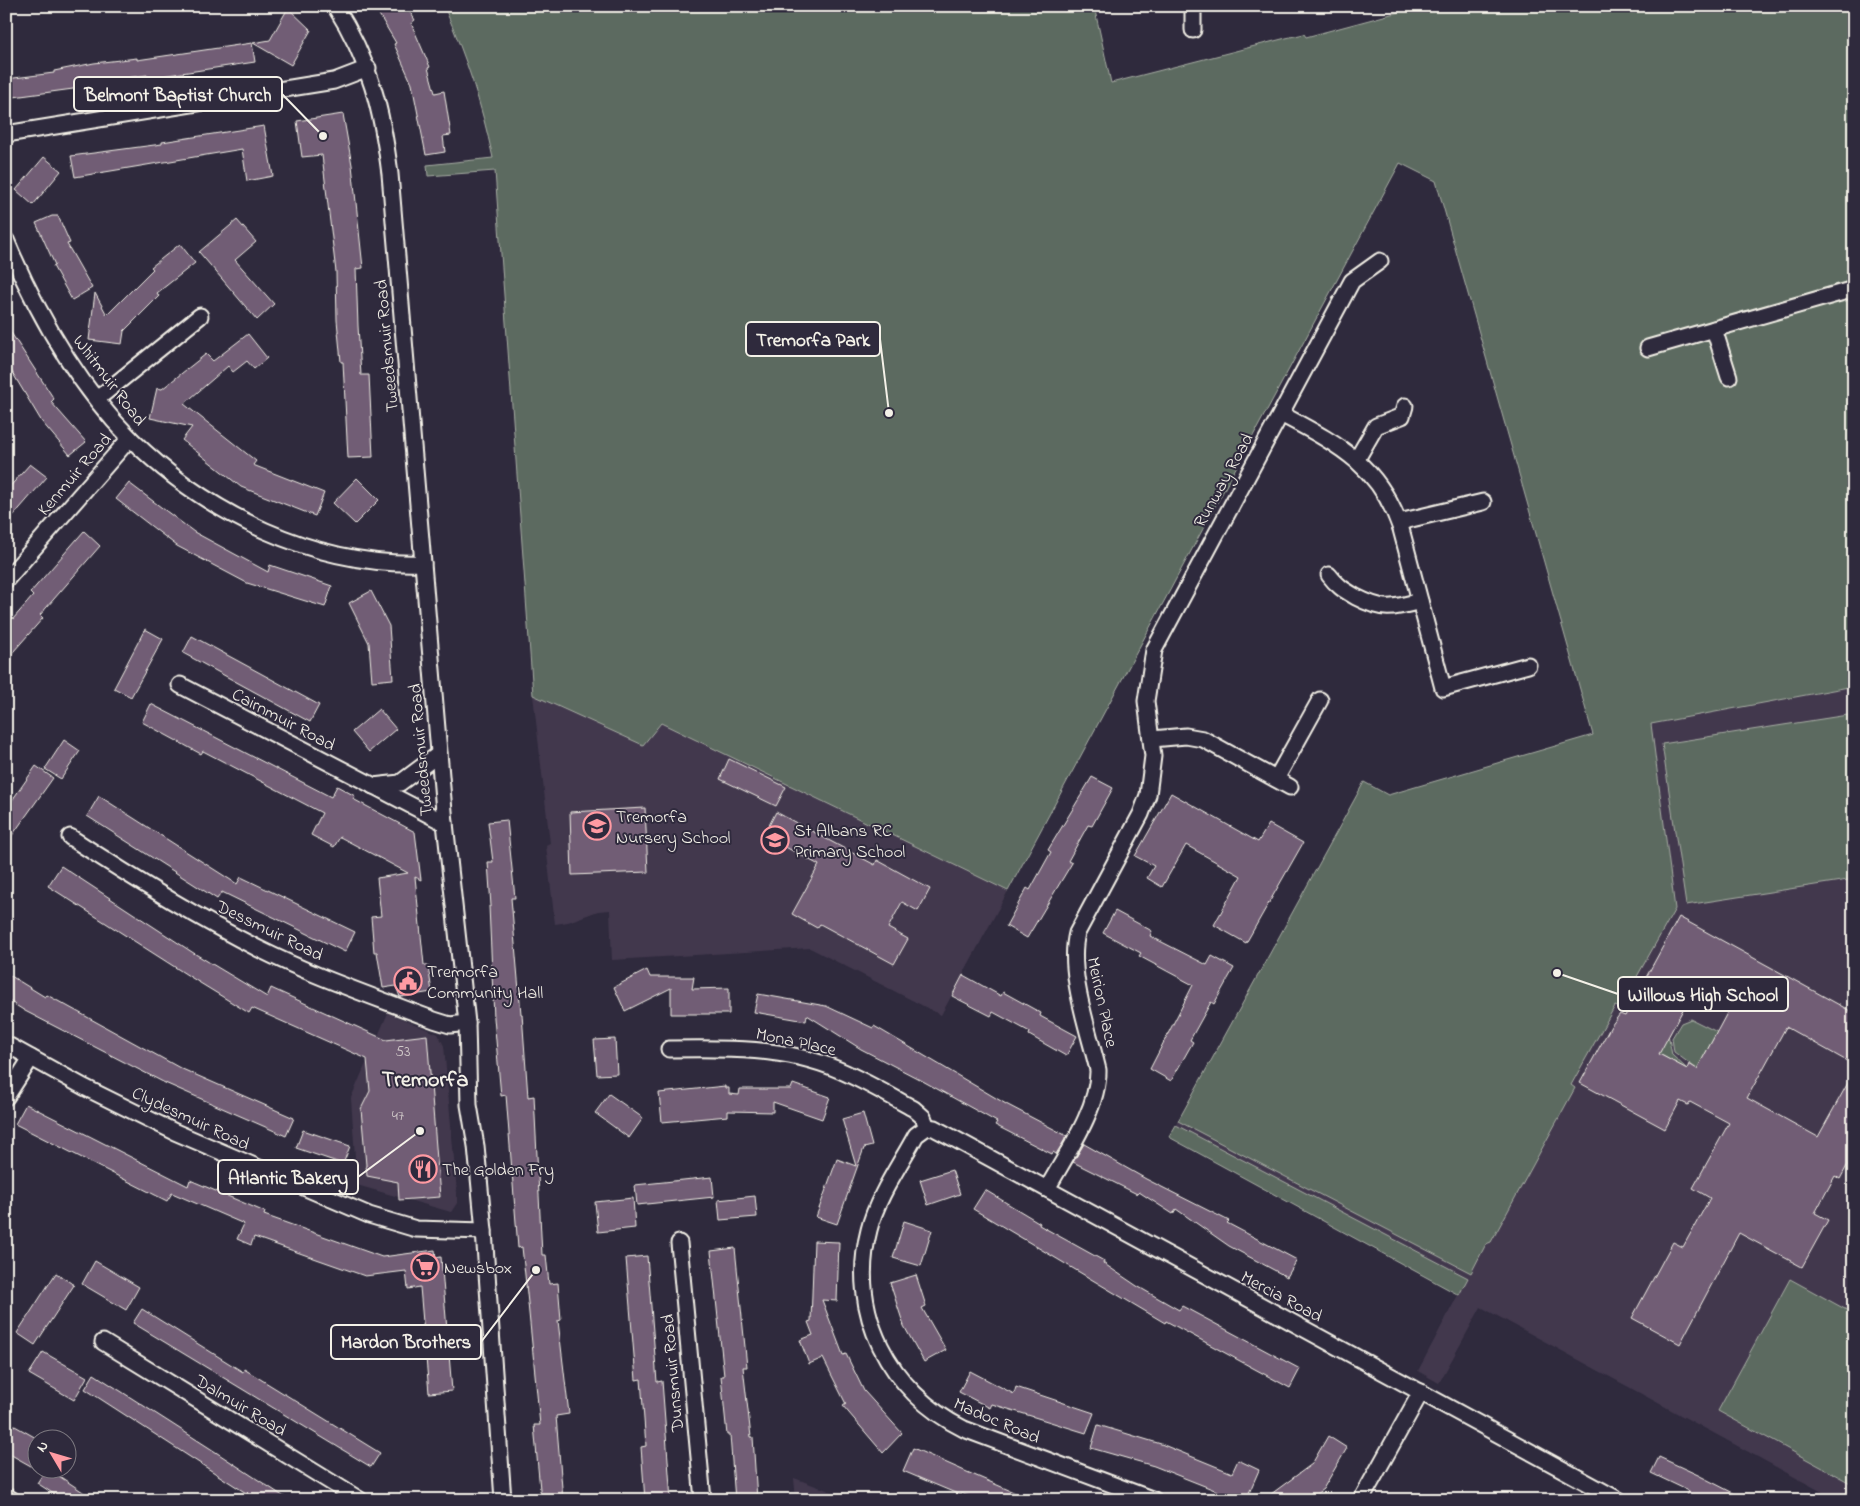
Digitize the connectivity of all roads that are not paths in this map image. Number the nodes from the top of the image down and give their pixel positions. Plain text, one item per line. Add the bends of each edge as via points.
1 (335, 6) edge
2 (1193, 6) edge
3 (1193, 30) dead end
4 (368, 68) junction
5 (6, 134) edge
6 (6, 240) edge
7 (1380, 261) dead end
8 (1854, 289) edge
9 (200, 316) dead end
10 (1714, 329) junction
11 (1648, 348) dead end
12 (1729, 376) dead end
13 (97, 399) junction
14 (1405, 406) dead end
15 (1280, 414) junction
16 (130, 438) junction
17 (1357, 459) junction
18 (1483, 502) dead end
19 (1399, 522) junction
20 (423, 563) junction
21 (1329, 575) dead end
22 (6, 580) edge
23 (1420, 601) junction
24 (1528, 665) dead end
25 (180, 685) dead end
26 (1320, 700) dead end
27 (1152, 739) junction
28 (439, 754) junction
29 (1276, 779) junction
30 (371, 786) junction
31 (1290, 787) dead end
32 (444, 823) junction
33 (70, 837) dead end
34 (467, 1024) junction
35 (6, 1044) edge
36 (668, 1049) dead end
37 (31, 1058) junction
38 (6, 1097) edge
39 (927, 1127) junction
40 (1047, 1189) junction
41 (484, 1231) junction
42 (679, 1243) dead end
43 (103, 1342) dead end
44 (1421, 1392) junction
45 (6, 1496) edge
46 (12, 1500) edge
47 (360, 1500) edge
48 (503, 1500) edge
49 (703, 1500) edge
50 (1154, 1500) edge
51 (1360, 1500) edge
52 (1619, 1500) edge

1 - 4 street, Tweedsmuir Road
2 - 3 street
4 - 5 street via 334,81
4 - 20 street, Tweedsmuir Road via 384,128 390,174
6 - 13 street, Whitmuir Road via 47,323
7 - 15 street, Runway Road via 1352,281
8 - 10 street
9 - 13 street
10 - 11 street
10 - 12 street
13 - 16 street, Whitmuir Road
14 - 17 street via 1402,416 1376,426
15 - 17 street
15 - 27 street, Runway Road via 1154,650 1146,701
16 - 20 street, Whitmuir Road via 215,504 272,534 341,556
16 - 22 street, Kenmuir Road
17 - 19 street via 1374,476
18 - 19 street
19 - 23 street
20 - 28 street, Tweedsmuir Road
21 - 23 street via 1338,587 1374,607 1387,608
23 - 24 street via 1442,688
25 - 30 street, Cairnmuir Road
26 - 29 street
27 - 29 street via 1186,736 1203,739
27 - 40 street, Meirion Place via 1151,779 1141,814 1077,934 1074,946 1075,969 1099,1082 1090,1109
28 - 30 street via 400,783
28 - 32 street, Tweedsmuir Road
29 - 31 street
30 - 32 street, Cairnmuir Road
32 - 34 street, Tweedsmuir Road
33 - 34 street, Dessmuir Road via 127,874 259,949 434,1020 450,1025
34 - 41 street, Tweedsmuir Road via 470,1118 476,1146
35 - 37 street, Clydesmuir Road
36 - 39 street, Mona Place via 755,1049 814,1061 838,1069 914,1109 923,1117
37 - 38 street
37 - 41 street, Clydesmuir Road via 175,1132 369,1215 416,1229
39 - 40 street, Mercia Road via 947,1134
39 - 50 street, Madoc Road via 916,1136 875,1213 864,1256 864,1300 872,1328 894,1368 920,1400 964,1430
40 - 44 street, Mercia Road
41 - 48 street, Tweedsmuir Road
42 - 49 street, Dunsmuir Road
43 - 47 street, Dalmuir Road
44 - 51 street
44 - 52 street, Mercia Road
45 - 46 street

